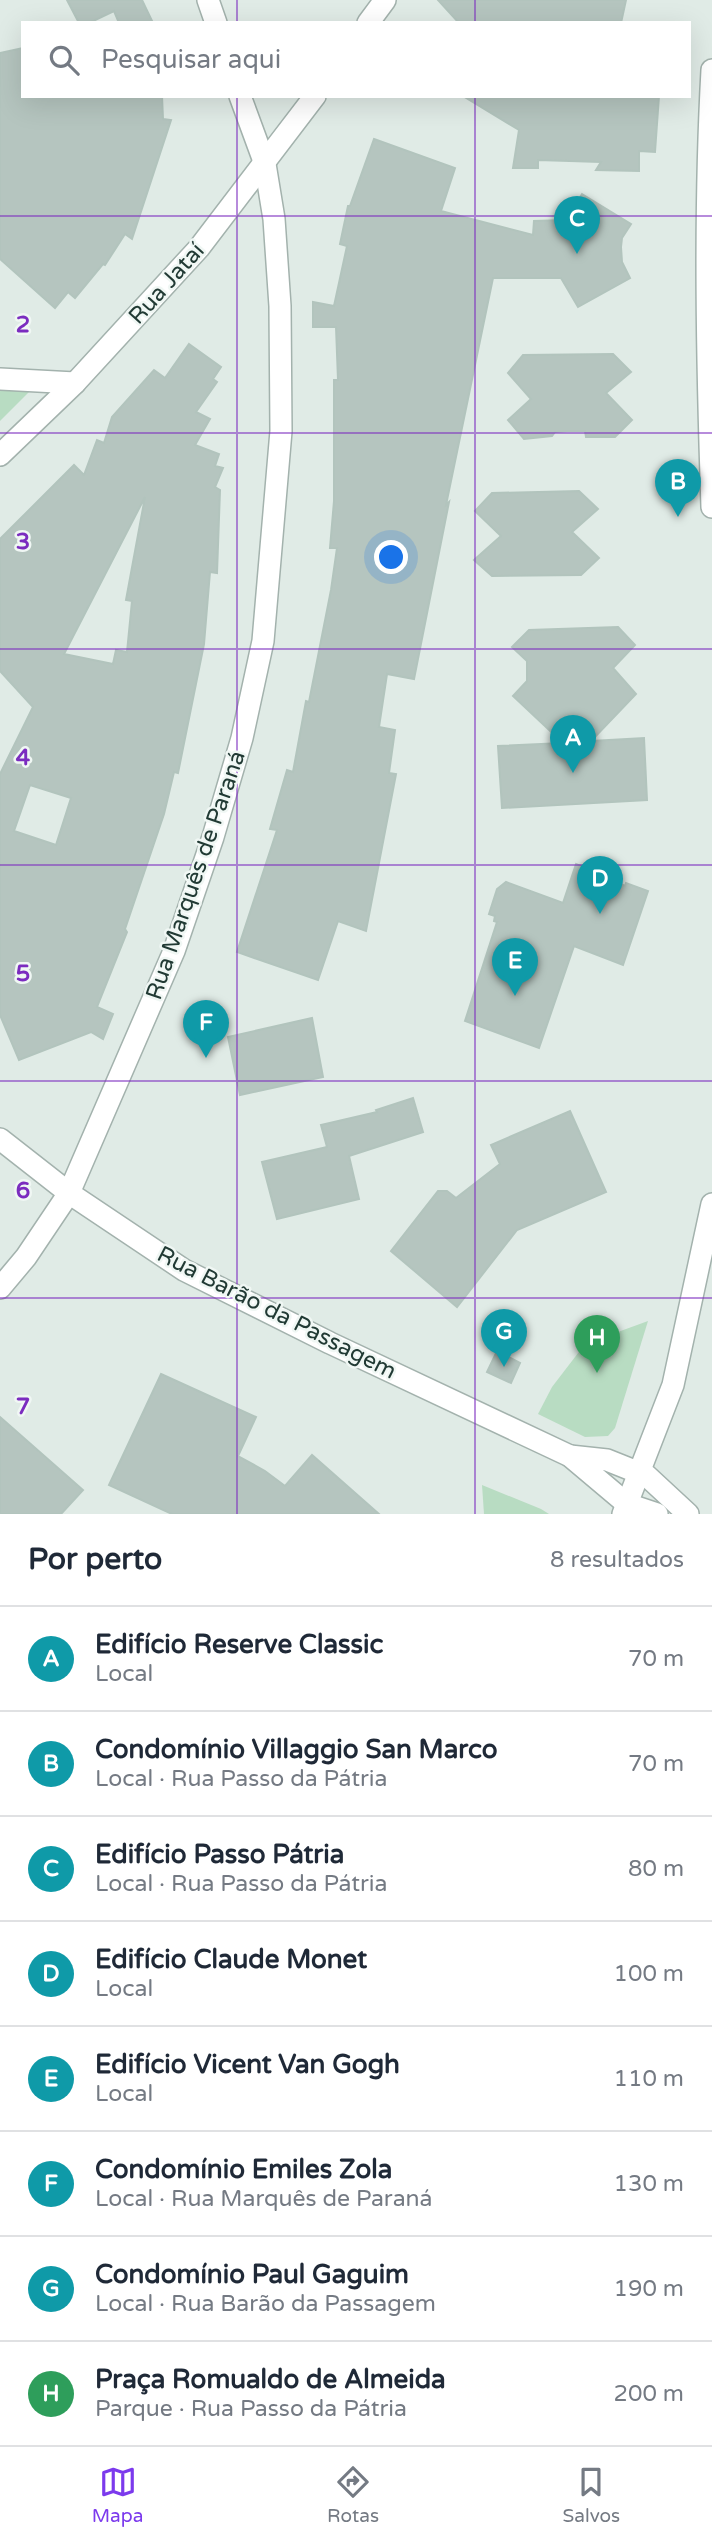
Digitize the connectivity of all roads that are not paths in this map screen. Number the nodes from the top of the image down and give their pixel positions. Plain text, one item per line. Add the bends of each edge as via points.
1 (208, 0) edge
2 (385, 0) edge
3 (215, 21) edge
4 (369, 21) edge
5 (712, 69) edge
6 (241, 98) edge
7 (314, 98) edge
8 (265, 164) junction
9 (0, 379) edge
10 (75, 383) junction
11 (0, 455) edge
12 (712, 506) edge
13 (0, 1139) edge
14 (69, 1192) junction
15 (712, 1204) edge
16 (0, 1288) edge
17 (570, 1456) junction
18 (639, 1472) junction
19 (625, 1509) edge
20 (656, 1514) edge
21 (688, 1514) edge

1 - 3 street
2 - 4 street
5 - 12 street via 707,172
6 - 8 street, Rua Marquês de Paraná
7 - 8 street, Rua Jataí
8 - 10 street, Rua Jataí via 199,248
8 - 14 street, Rua Marquês de Paraná via 280,306 281,431 263,641 242,738 174,951
9 - 10 street
10 - 11 street, Rua Jataí
13 - 14 street, Rua Barão da Passagem
14 - 16 street, Rua Marquês de Paraná
14 - 17 street, Rua Barão da Passagem via 184,1270
15 - 18 street via 673,1385
17 - 18 street, Rua Barão da Passagem via 607,1460
17 - 19 street, Rua Barão da Passagem
18 - 19 street
18 - 21 street, Rua Barão da Passagem
19 - 20 street, Rua Barão da Passagem

